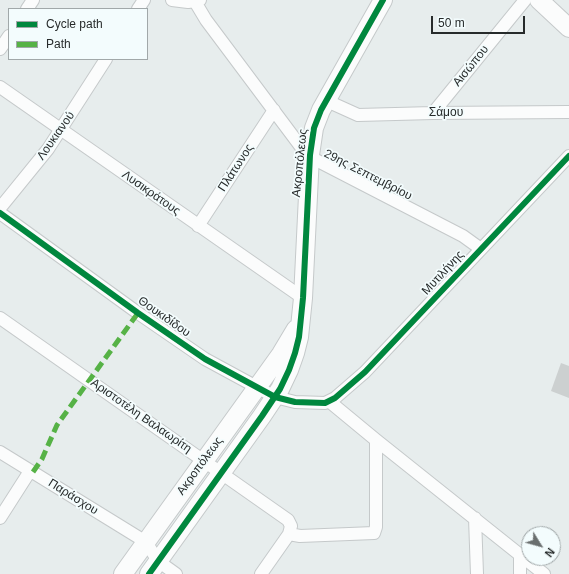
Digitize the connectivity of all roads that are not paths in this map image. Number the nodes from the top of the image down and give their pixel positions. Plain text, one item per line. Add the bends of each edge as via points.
1 (172, 0) edge
2 (196, 0) edge
3 (383, 0) edge
4 (524, 0) edge
5 (539, 0) edge
6 (569, 28) edge
7 (8, 37) edge
8 (0, 49) edge
9 (105, 60) edge
10 (0, 88) edge
11 (327, 101) junction
12 (274, 110) junction
13 (569, 112) edge
14 (433, 113) junction
15 (61, 131) junction
16 (310, 155) junction
17 (569, 156) edge
18 (0, 208) edge
19 (0, 213) edge
20 (198, 226) junction
21 (481, 249) junction
22 (303, 298) junction
23 (0, 318) edge
24 (301, 322) junction
25 (257, 388) junction
26 (275, 397) junction
27 (330, 402) junction
28 (376, 440) junction
29 (0, 452) edge
30 (204, 460) junction
31 (30, 471) junction
32 (222, 472) junction
33 (0, 518) edge
34 (475, 518) junction
35 (289, 534) junction
36 (146, 542) junction
37 (520, 554) junction
38 (153, 568) edge
39 (123, 574) edge
40 (176, 574) edge
41 (261, 574) edge
42 (476, 574) edge
43 (520, 574) edge
44 (544, 574) edge

1 - 2 street
2 - 12 street, 29ης Σεπτεμβρίου via 206,20
3 - 11 street, Ακροπόλεως
4 - 14 street, Αισώπου
5 - 6 street
7 - 8 street
9 - 15 street, Λουκιανού
10 - 15 street, Λυσικράτους
11 - 14 street, Σάμου via 358,115
11 - 16 street, Ακροπόλεως via 314,128
12 - 16 street, 29ης Σεπτεμβρίου via 304,151
12 - 20 street, Πλάτωνος
13 - 14 street, Σάμου
15 - 18 street, Λουκιανού
15 - 20 street, Λυσικράτους
16 - 21 street, 29ης Σεπτεμβρίου via 463,236
16 - 22 street, Ακροπόλεως
17 - 21 street, Μυτιλήνης
19 - 25 street, Θουκιδίδου via 205,359
20 - 22 street, Λυσικράτους
21 - 27 street, Μυτιλήνης via 365,372
22 - 24 street, Ακροπόλεως
23 - 30 street, Αριστοτέλη Βαλαωρίτη
24 - 25 street, Ακροπόλεως
24 - 26 street via 293,361
25 - 26 street, Θουκιδίδου
25 - 30 street, Ακροπόλεως
26 - 27 street, Θουκιδίδου via 305,403
26 - 32 street
27 - 28 street
28 - 34 street
28 - 35 street via 374,533 300,536
29 - 31 street, Παράσχου
30 - 32 street, Αριστοτέλη Βαλαωρίτη
30 - 36 street, Ακροπόλεως
31 - 33 street
31 - 36 street, Παράσχου
32 - 35 street, Αριστοτέλη Βαλαωρίτη via 286,518 291,526
32 - 38 street
34 - 37 street
34 - 42 street
35 - 41 street
36 - 38 street
36 - 39 street, Ακροπόλεως
37 - 43 street
37 - 44 street
38 - 40 street

